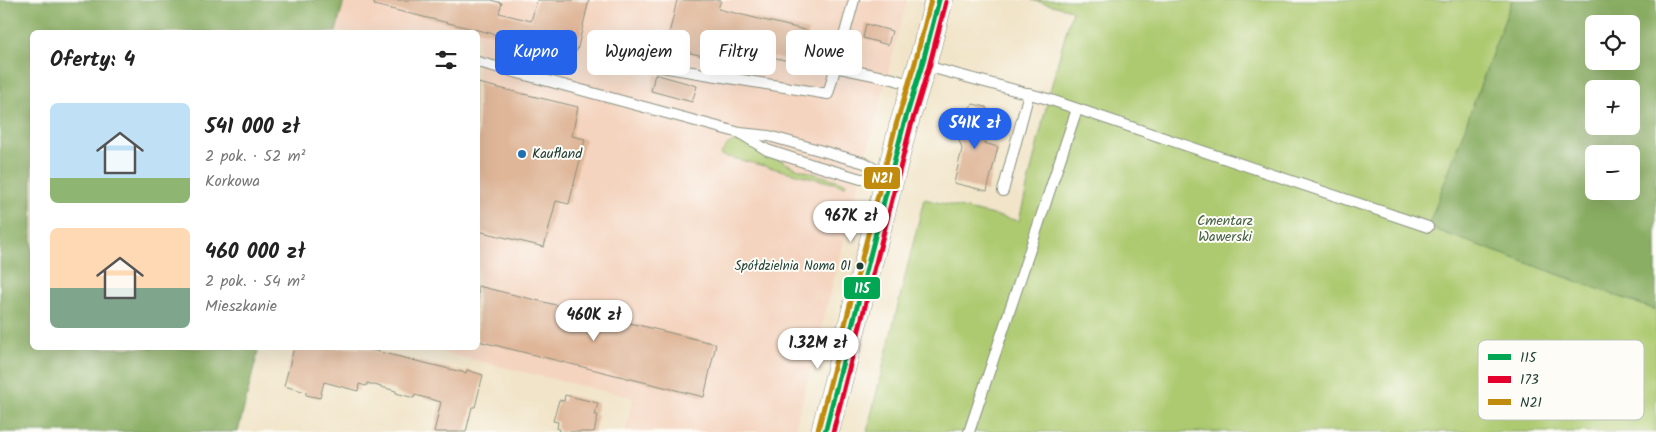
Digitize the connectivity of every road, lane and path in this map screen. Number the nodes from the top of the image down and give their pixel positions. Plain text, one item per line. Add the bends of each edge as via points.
1 (854, 0) edge
2 (939, 0) edge
3 (845, 30) edge
4 (480, 63) edge
5 (690, 72) edge
6 (862, 73) edge
7 (833, 75) edge
8 (919, 76) junction
9 (1029, 93) junction
10 (1077, 109) junction
11 (740, 133) junction
12 (890, 178) junction
13 (1003, 191) dead end
14 (1428, 227) dead end
15 (825, 432) edge
16 (969, 432) edge

1 - 3 lane
2 - 8 street
4 - 11 lane
5 - 7 lane via 828,94
6 - 8 lane via 893,79
8 - 9 lane
8 - 12 street
9 - 10 lane
9 - 13 lane
10 - 14 lane
10 - 16 lane
11 - 12 lane via 769,136 865,163
11 - 12 lane via 767,150 810,164 861,179
12 - 15 street

